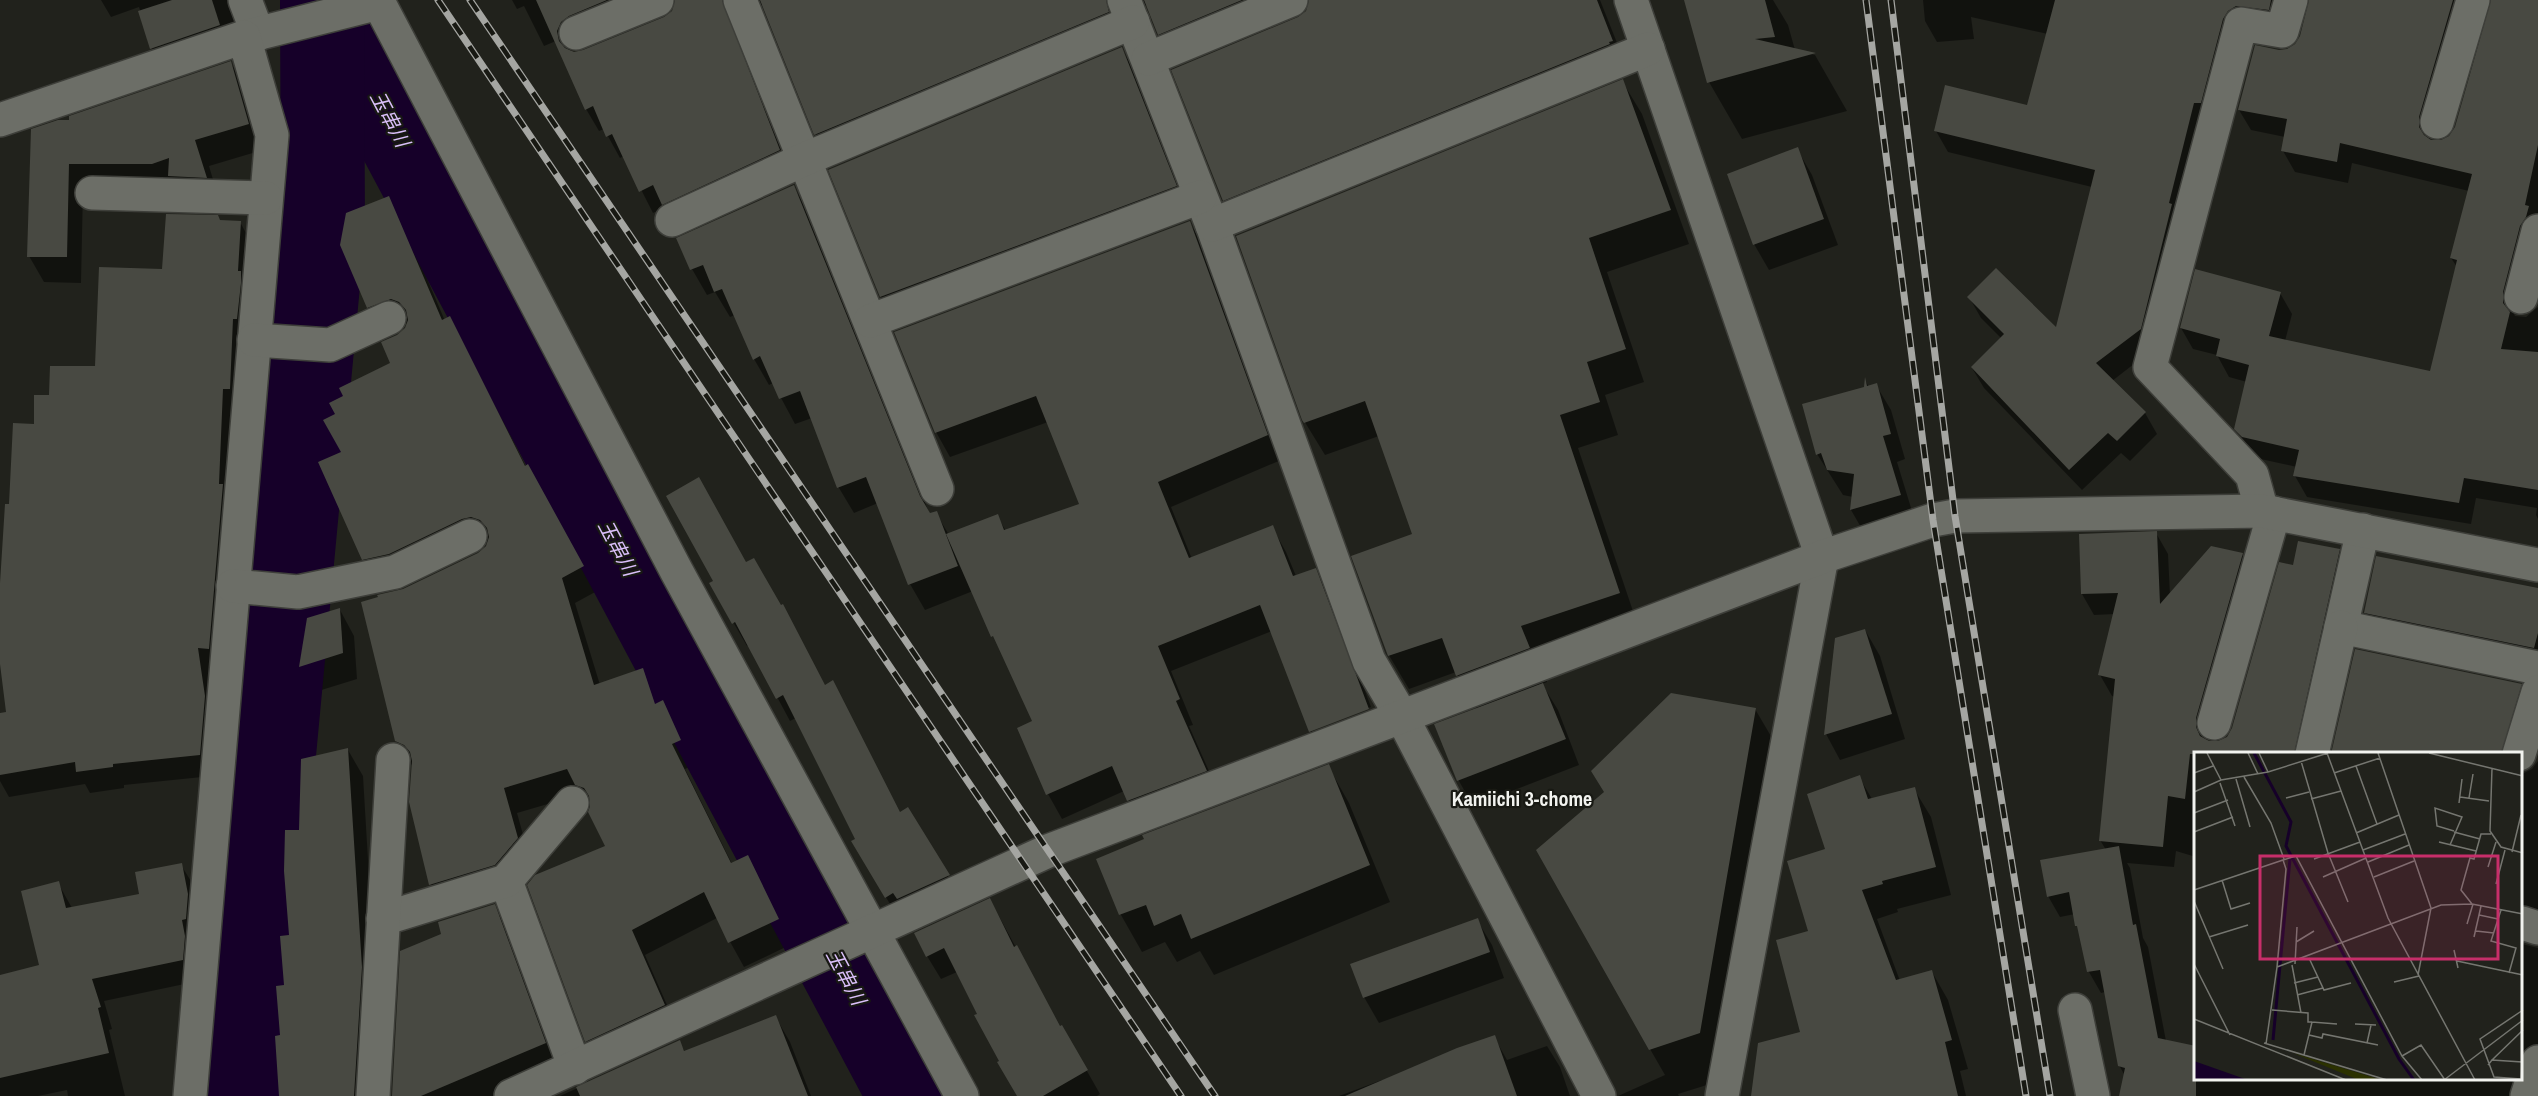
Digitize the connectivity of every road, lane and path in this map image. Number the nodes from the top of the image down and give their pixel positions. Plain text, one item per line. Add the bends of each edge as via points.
1 (245, 0) edge
2 (657, 0) edge
3 (740, 0) edge
4 (1291, 0) edge
5 (1631, 0) edge
6 (2292, 0) edge
7 (2473, 0) edge
8 (1128, 11) edge
9 (576, 33) dead end
10 (251, 36) junction
11 (1648, 49) junction
12 (1148, 59) junction
13 (0, 120) edge
14 (2437, 122) dead end
15 (805, 159) junction
16 (92, 194) dead end
17 (266, 198) junction
18 (1206, 211) junction
19 (672, 220) dead end
20 (2538, 231) edge
21 (2521, 297) dead end
22 (389, 318) dead end
23 (870, 321) junction
24 (256, 340) junction
25 (937, 489) dead end
26 (2268, 512) junction
27 (2363, 530) junction
28 (470, 536) dead end
29 (1822, 557) junction
30 (2538, 565) edge
31 (248, 588) junction
32 (2341, 627) junction
33 (2538, 668) edge
34 (2538, 692) edge
35 (1402, 717) junction
36 (2214, 723) dead end
37 (2312, 752) edge
38 (2520, 752) edge
39 (393, 760) dead end
40 (572, 803) dead end
41 (506, 881) junction
42 (383, 919) junction
43 (2523, 923) edge
44 (2538, 928) edge
45 (864, 933) junction
46 (2075, 1010) dead end
47 (2538, 1062) edge
48 (575, 1068) junction
49 (522, 1094) edge
50 (190, 1096) edge
51 (373, 1096) edge
52 (962, 1096) edge
53 (1599, 1096) edge
54 (1722, 1096) edge
55 (2093, 1096) edge
56 (2527, 1096) edge

1 - 10 street
2 - 9 street
3 - 15 street
4 - 12 street
5 - 11 street
6 - 26 street via 2282,31 2241,24 2150,367 2252,475
7 - 14 street
8 - 12 street
8 - 15 street
10 - 13 street
10 - 17 street via 272,135
10 - 45 street via 379,3
11 - 18 street
11 - 29 street
12 - 18 street
15 - 19 street
15 - 23 street
16 - 17 street
17 - 24 street
18 - 23 street
18 - 35 street via 1370,660
20 - 21 street
22 - 24 street via 330,345
23 - 25 street
24 - 31 street
26 - 27 street
26 - 29 street via 1955,516
26 - 36 street
27 - 30 street
27 - 32 street
28 - 31 street via 395,572 298,592
29 - 35 street
29 - 54 street
31 - 50 street
32 - 33 street
32 - 37 street
34 - 38 street
35 - 45 street via 1048,851
35 - 53 street
39 - 42 street
40 - 41 street
41 - 42 street
41 - 48 street
42 - 51 street
43 - 44 street
45 - 48 street
45 - 52 street
46 - 55 street
47 - 56 street
48 - 49 street

